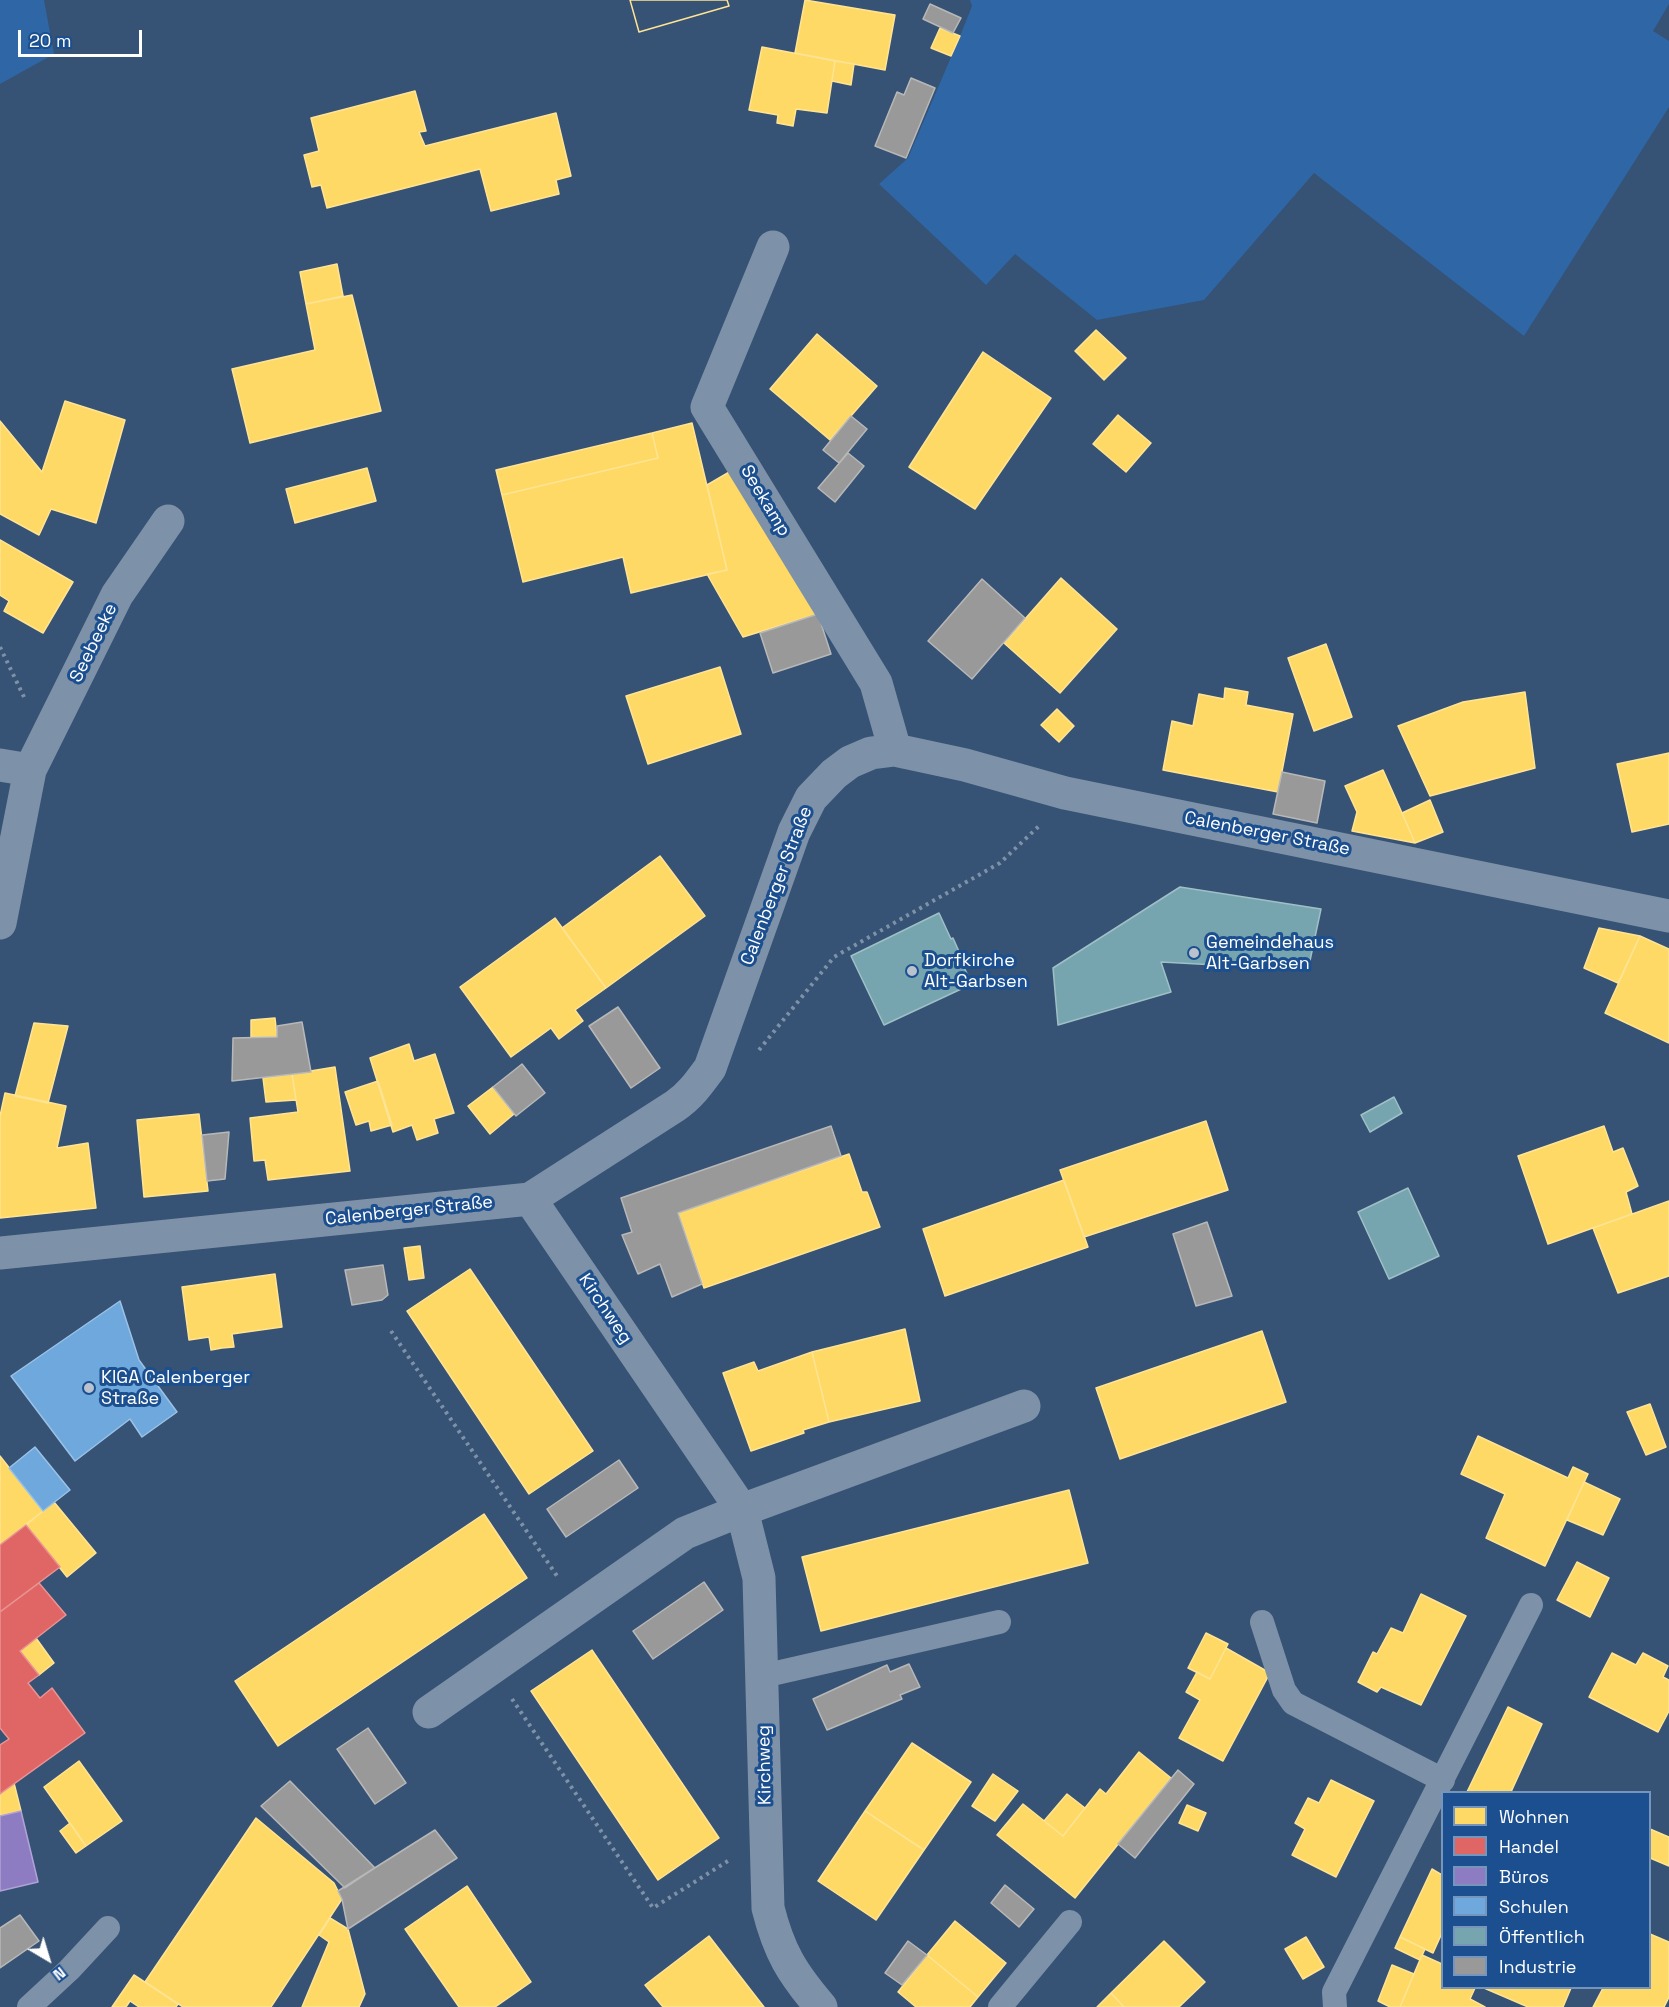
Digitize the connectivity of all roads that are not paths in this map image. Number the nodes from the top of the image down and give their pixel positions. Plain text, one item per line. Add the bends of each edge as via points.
1 (773, 248) dead end
2 (168, 521) dead end
3 (895, 750) junction
4 (15, 767) edge
5 (1669, 916) edge
6 (0, 923) edge
7 (530, 1198) junction
8 (0, 1253) edge
9 (1024, 1406) dead end
10 (742, 1509) junction
11 (1531, 1605) dead end
12 (999, 1622) dead end
13 (1262, 1622) dead end
14 (763, 1676) junction
15 (429, 1712) dead end
16 (1443, 1780) junction
17 (1070, 1922) dead end
18 (108, 1928) dead end
19 (29, 2007) edge
20 (821, 2007) edge
21 (999, 2007) edge
22 (1335, 2007) edge

1 - 3 street, Seekamp via 707,407 876,683
2 - 4 street, Seebeeke via 117,596
3 - 5 street, Calenberger Straße via 965,765 1065,794
3 - 7 street, Calenberger Straße via 871,753 850,762 811,798 794,832 710,1068 697,1086 675,1106
4 - 6 street, Seebeeke
7 - 8 street, Calenberger Straße
7 - 10 street, Kirchweg
9 - 10 street
10 - 14 street, Kirchweg via 759,1578
10 - 15 street via 685,1533
11 - 16 lane
12 - 14 lane
13 - 16 lane via 1284,1690 1293,1703
14 - 20 street, Kirchweg via 768,1908 783,1956
16 - 22 lane via 1334,1992
17 - 21 lane
18 - 19 lane

